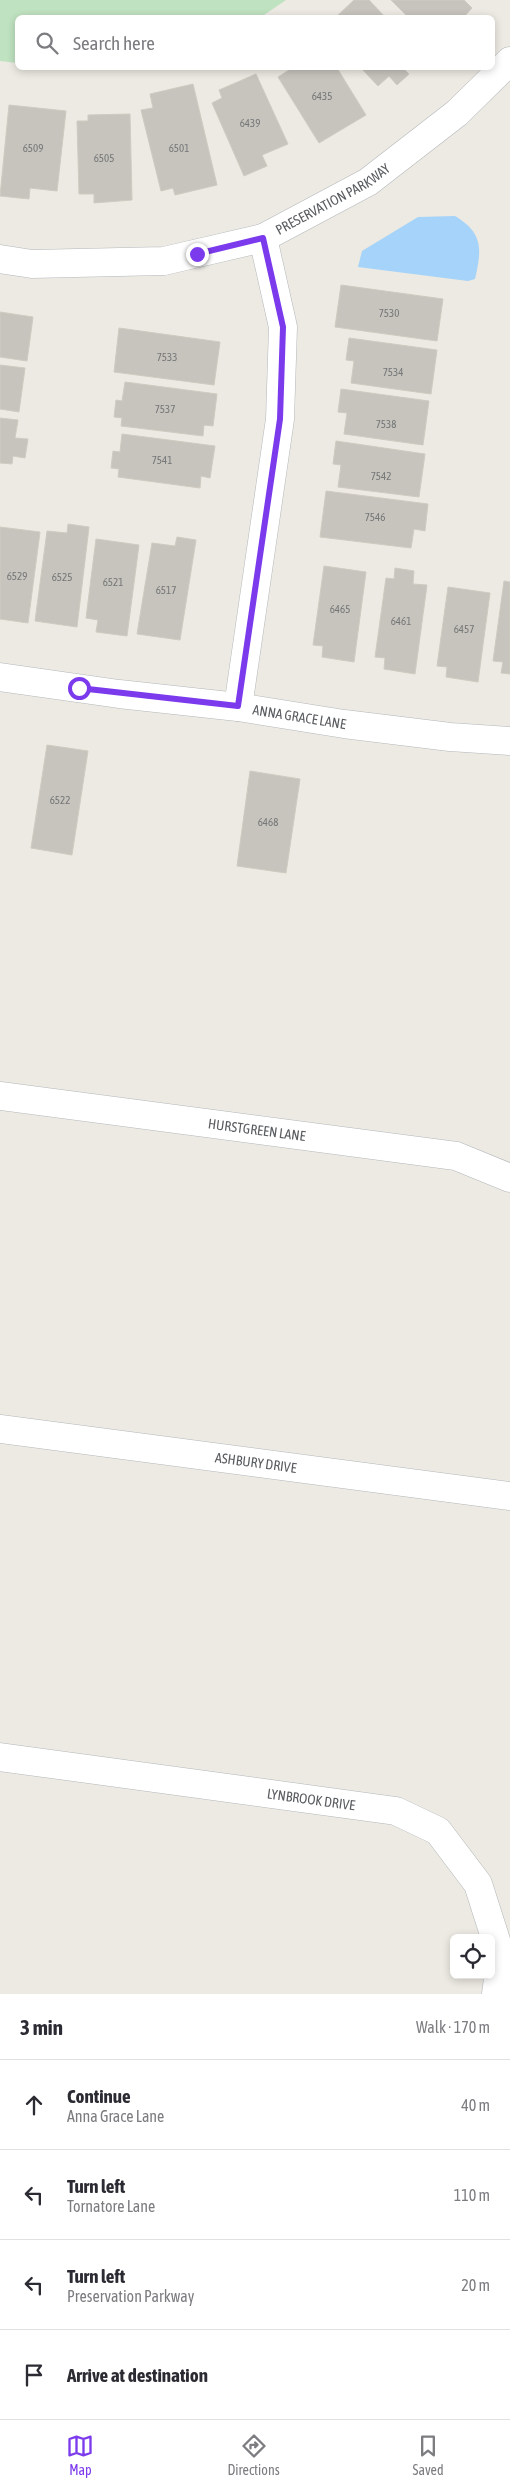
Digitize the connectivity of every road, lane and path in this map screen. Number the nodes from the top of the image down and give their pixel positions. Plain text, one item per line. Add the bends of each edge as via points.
1 (510, 61) edge
2 (263, 238) junction
3 (0, 260) edge
4 (0, 677) edge
5 (238, 706) junction
6 (510, 740) edge
7 (0, 1096) edge
8 (510, 1178) edge
9 (0, 1429) edge
10 (510, 1496) edge
11 (0, 1757) edge
12 (496, 1994) edge

1 - 2 street, PRESERVATION PARKWAY via 457,113 368,182
2 - 3 street, PRESERVATION PARKWAY via 164,261 32,264
2 - 5 street via 283,327 280,419
4 - 5 street, ANNA GRACE LANE
5 - 6 street, ANNA GRACE LANE via 344,724 450,737
7 - 8 street, HURSTGREEN LANE via 456,1156
9 - 10 street, ASHBURY DRIVE
11 - 12 street, LYNBROOK DRIVE via 396,1811 438,1831 478,1884 501,1956

